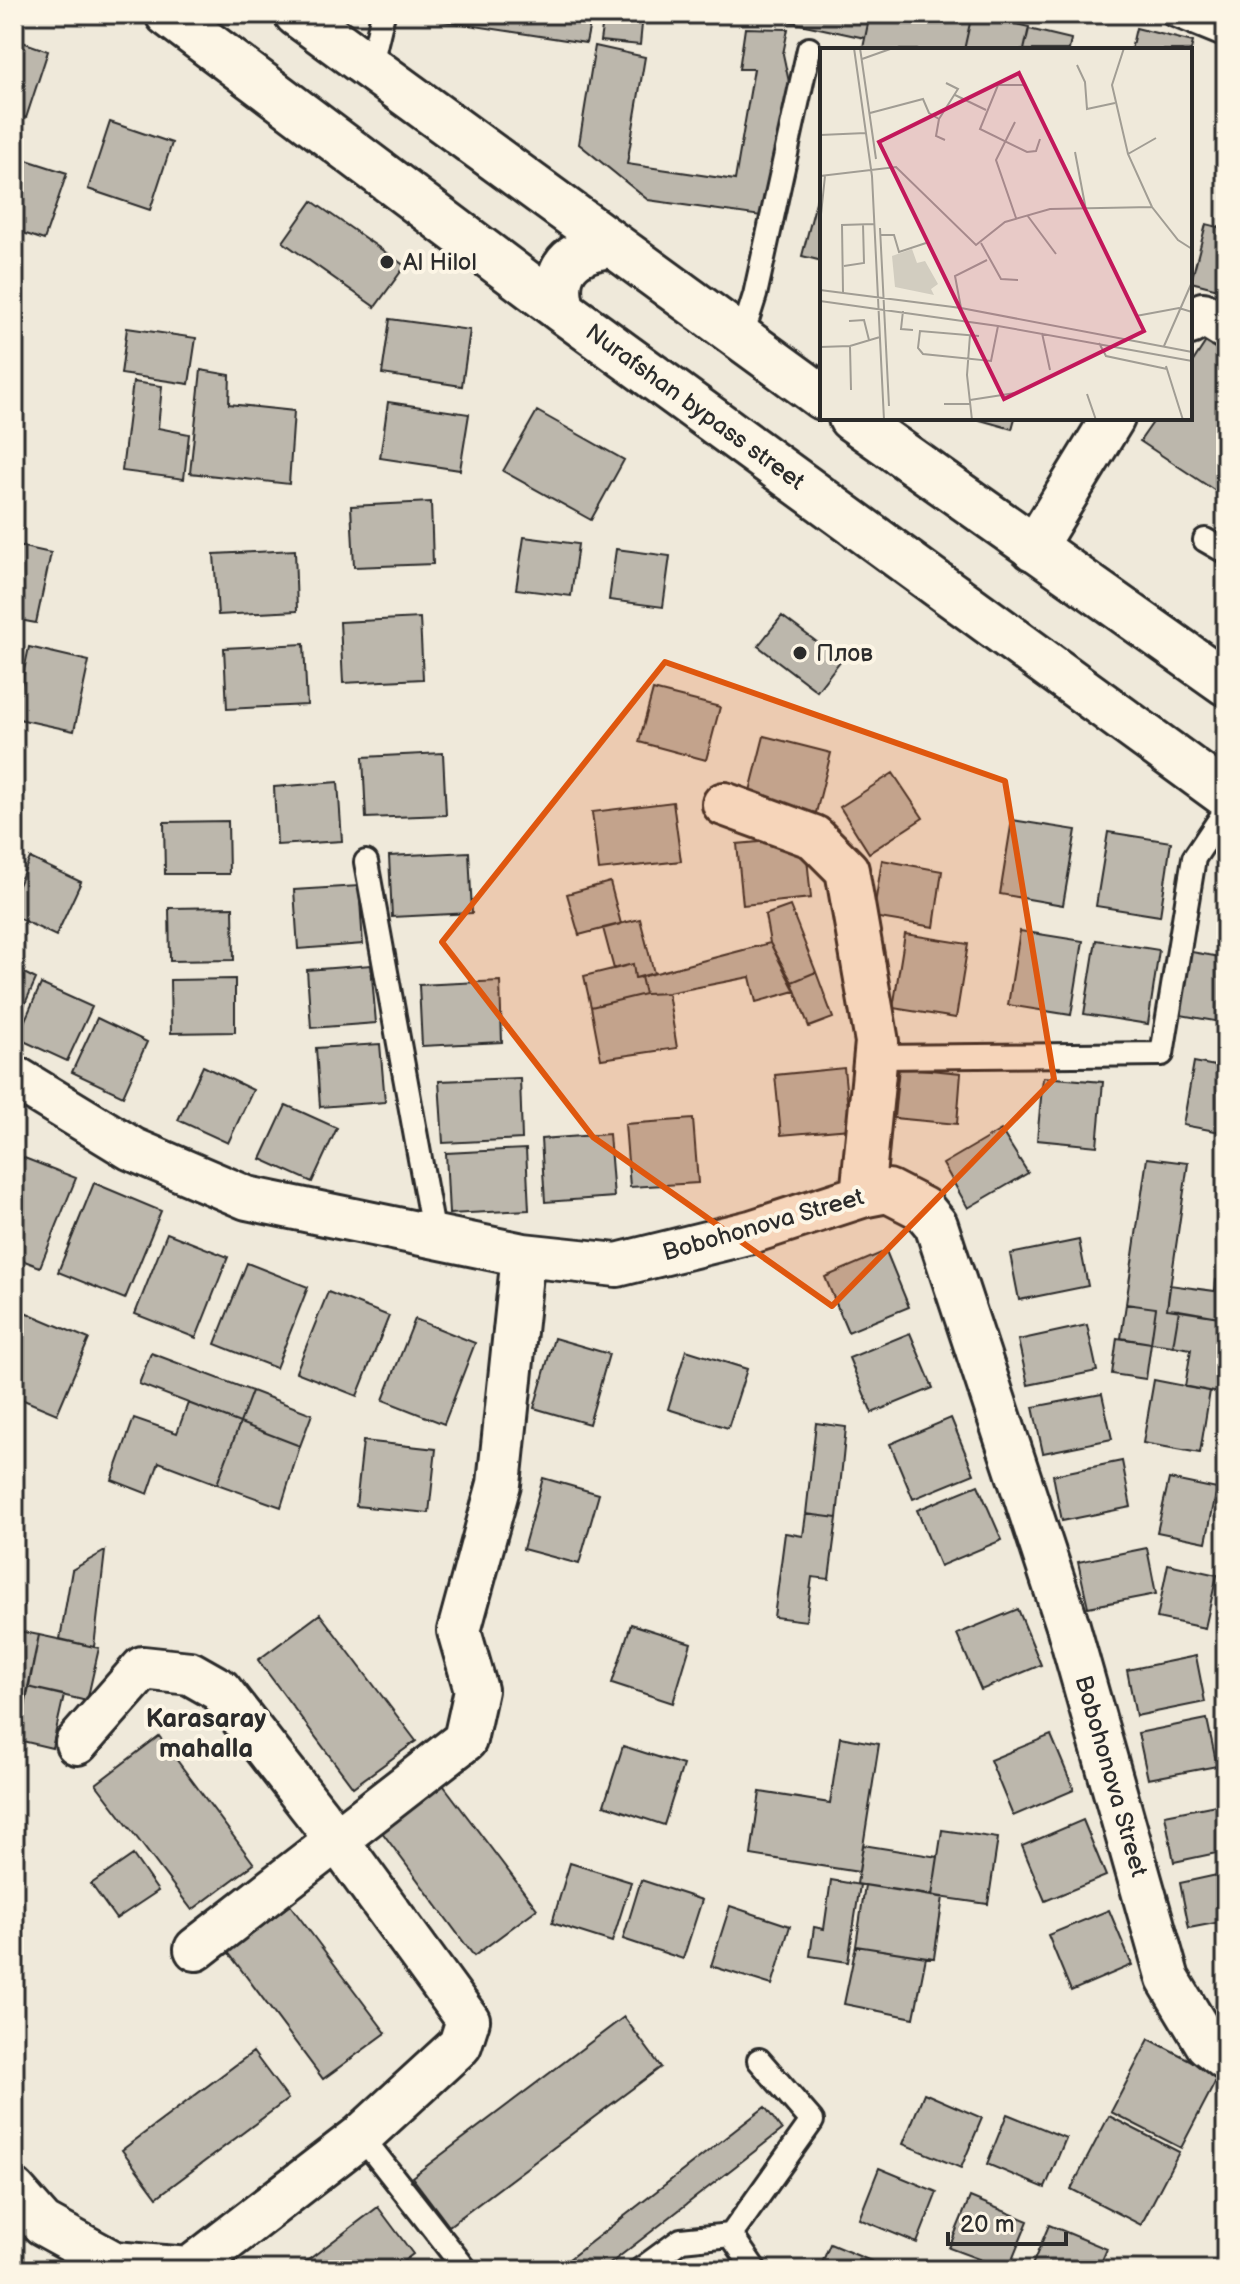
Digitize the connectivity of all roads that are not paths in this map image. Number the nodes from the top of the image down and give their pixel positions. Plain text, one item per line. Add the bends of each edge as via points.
1 (168, 14) edge
2 (297, 14) edge
3 (383, 14) edge
4 (1172, 14) edge
5 (1226, 36) edge
6 (809, 49) dead end
7 (370, 68) junction
8 (611, 245) junction
9 (563, 311) junction
10 (1192, 322) edge
11 (1226, 328) edge
12 (741, 339) junction
13 (820, 396) edge
14 (854, 420) edge
15 (1112, 420) edge
16 (1205, 540) dead end
17 (1033, 549) junction
18 (1226, 552) edge
19 (1226, 683) edge
20 (1226, 795) edge
21 (724, 804) dead end
22 (1226, 810) edge
23 (366, 862) dead end
24 (877, 1057) junction
25 (14, 1077) edge
26 (862, 1196) junction
27 (434, 1236) junction
28 (523, 1255) junction
29 (77, 1743) dead end
30 (337, 1840) junction
31 (196, 1949) dead end
32 (1226, 2059) edge
33 (759, 2060) dead end
34 (361, 2136) junction
35 (14, 2191) edge
36 (731, 2235) junction
37 (466, 2270) edge
38 (640, 2270) edge
39 (755, 2270) edge

1 - 9 main road, Nurafshan bypass street
2 - 7 main road
3 - 7 lane
4 - 5 lane
6 - 12 lane
7 - 8 main road
8 - 9 main road via 588,249 567,263 558,286
8 - 12 main road
9 - 20 main road, Nurafshan bypass street
10 - 11 street via 1203,314
12 - 13 main road
14 - 17 main road
15 - 17 street
16 - 18 lane
17 - 19 main road
21 - 24 street via 814,837 847,870
22 - 24 lane via 1194,858 1162,1054
23 - 27 lane
24 - 26 street
25 - 27 street, Bobohonova Street via 132,1149 247,1198
26 - 28 street, Bobohonova Street via 751,1232 617,1265
26 - 32 street, Bobohonova Street via 888,1191 923,1209 936,1225 1068,1626 1168,1979 1207,2044
27 - 28 street, Bobohonova Street
28 - 30 street via 499,1484 459,1631 476,1690 465,1740
29 - 30 street via 143,1668 190,1673 220,1690
30 - 31 street
30 - 34 street via 468,2020 460,2045
33 - 36 lane via 812,2121
34 - 35 street via 189,2269 114,2263 43,2224
34 - 37 lane
36 - 38 lane via 681,2240
36 - 39 lane

